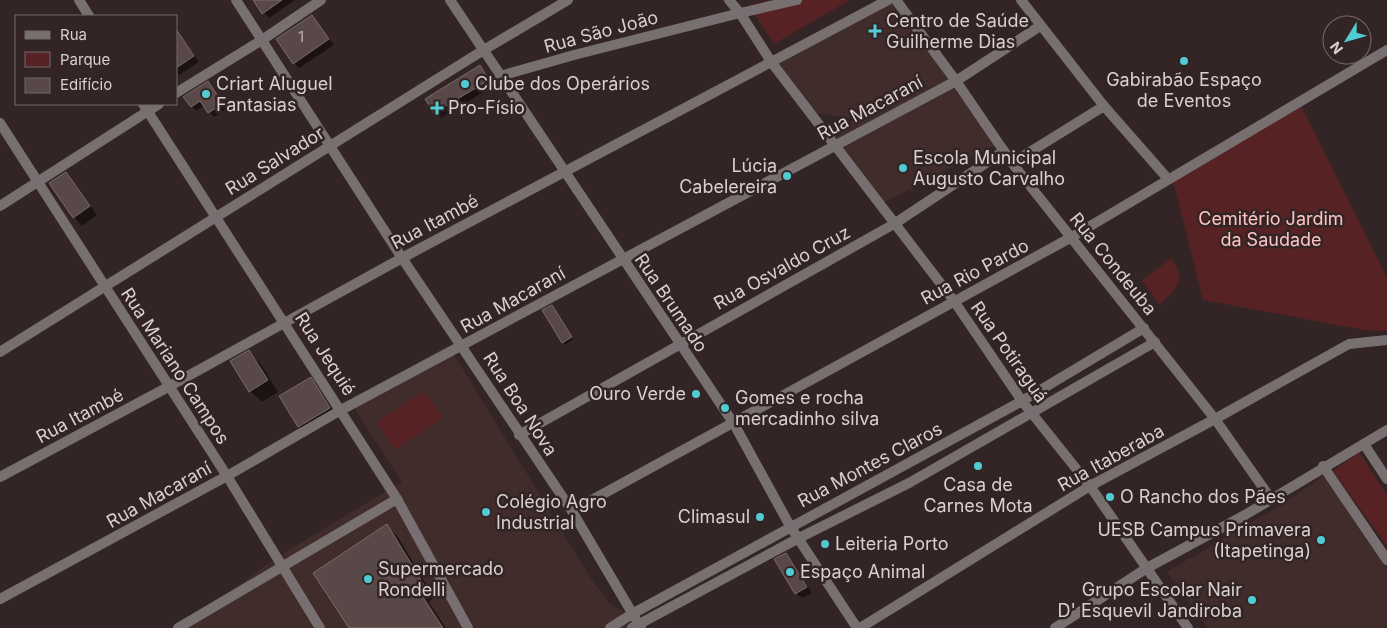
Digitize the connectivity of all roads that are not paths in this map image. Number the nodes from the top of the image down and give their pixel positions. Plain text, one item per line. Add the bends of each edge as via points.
1 (79, 0) edge
2 (236, 0) edge
3 (321, 0) edge
4 (450, 0) edge
5 (568, 0) edge
6 (729, 0) edge
7 (797, 0) edge
8 (888, 0) edge
9 (896, 0) edge
10 (1021, 0) edge
11 (740, 13) junction
12 (88, 15) edge
13 (1040, 26) junction
14 (262, 40) junction
15 (1387, 50) edge
16 (482, 51) junction
17 (772, 63) junction
18 (500, 76) junction
19 (956, 81) junction
20 (178, 92) edge
21 (1104, 106) junction
22 (146, 107) edge
23 (0, 123) edge
24 (836, 145) junction
25 (330, 146) junction
26 (1004, 151) junction
27 (1012, 163) junction
28 (563, 173) junction
29 (1168, 179) junction
30 (38, 182) junction
31 (0, 206) edge
32 (215, 217) junction
33 (894, 224) junction
34 (1070, 238) junction
35 (402, 258) junction
36 (622, 259) junction
37 (106, 287) junction
38 (954, 301) junction
39 (286, 323) junction
40 (1144, 328) junction
41 (1387, 340) edge
42 (1155, 342) junction
43 (679, 345) junction
44 (462, 346) junction
45 (0, 352) edge
46 (168, 388) junction
47 (1022, 401) junction
48 (341, 410) junction
49 (1032, 414) junction
50 (1215, 419) junction
51 (734, 424) junction
52 (1387, 430) edge
53 (520, 435) junction
54 (1364, 444) junction
55 (1323, 466) junction
56 (227, 476) junction
57 (0, 477) edge
58 (1387, 479) edge
59 (1090, 486) junction
60 (1271, 498) junction
61 (397, 499) junction
62 (572, 511) junction
63 (790, 526) junction
64 (799, 538) junction
65 (1387, 560) edge
66 (282, 566) junction
67 (1147, 568) junction
68 (0, 598) edge
69 (632, 614) junction
70 (637, 627) edge
71 (178, 628) edge
72 (320, 628) edge
73 (468, 628) edge
74 (610, 628) edge
75 (859, 628) edge
76 (1055, 628) edge
77 (1188, 628) edge

1 - 12 street
2 - 14 street, Rua Boa Nova
3 - 14 street
4 - 16 street, Rua Brumado
5 - 16 street, Rua Salvador
6 - 11 street, Rua Potiraguá
7 - 11 street, Rua São João
8 - 17 street, Rua Itambé
9 - 19 street, Rua Condeuba
10 - 13 street
11 - 17 street, Rua Potiraguá
11 - 18 street, Rua São João
13 - 19 street, Rua Macaraní
13 - 21 street
14 - 20 street
14 - 25 street, Rua Boa Nova
15 - 29 street, Rua Rio Pardo
16 - 18 street, Rua Brumado
16 - 25 street, Rua Salvador
17 - 24 street, Rua Potiraguá
17 - 28 street, Rua Itambé
18 - 28 street, Rua Brumado
19 - 24 street, Rua Macaraní
19 - 26 street, Rua Condeuba
21 - 27 street
21 - 29 street
22 - 30 street
22 - 32 street, Rua Jequié
23 - 30 street, Rua Mariano Campos
24 - 33 street, Rua Potiraguá
24 - 36 street, Rua Macaraní
25 - 32 street, Rua Salvador
25 - 35 street, Rua Boa Nova
26 - 27 street, Rua Condeuba
26 - 33 street, Rua Osvaldo Cruz
27 - 34 street, Rua Condeuba
28 - 35 street, Rua Itambé
28 - 36 street, Rua Brumado
29 - 34 street, Rua Rio Pardo
30 - 31 street
30 - 37 street, Rua Mariano Campos
32 - 37 street, Rua Salvador
32 - 39 street, Rua Jequié
33 - 38 street, Rua Potiraguá
33 - 43 street, Rua Osvaldo Cruz
34 - 38 street, Rua Rio Pardo
34 - 40 street, Rua Condeuba
35 - 39 street, Rua Itambé
35 - 44 street, Rua Boa Nova
36 - 43 street, Rua Brumado
36 - 44 street, Rua Macaraní
37 - 45 street, Rua Salvador
37 - 46 street, Rua Mariano Campos
38 - 47 street, Rua Potiraguá
38 - 51 street, Rua Rio Pardo
39 - 46 street, Rua Itambé
39 - 48 street, Rua Jequié
40 - 42 street, Rua Condeuba
40 - 47 street, Rua Montes Claros
41 - 50 street, Rua Itaberaba via 1349,344
42 - 49 street, Rua Montes Claros
42 - 50 street, Rua Condeuba
43 - 51 street, Rua Brumado
43 - 53 street, Rua Osvaldo Cruz
44 - 48 street, Rua Macaraní
44 - 53 street, Rua Boa Nova
46 - 56 street, Rua Mariano Campos
46 - 57 street, Rua Itambé
47 - 49 street, Rua Potiraguá
47 - 63 street, Rua Montes Claros
48 - 56 street, Rua Macaraní
48 - 61 street, Rua Jequié
49 - 59 street, Rua Potiraguá
49 - 64 street, Rua Montes Claros via 909,483
50 - 59 street, Rua Itaberaba
50 - 60 street, Rua Condeuba
51 - 62 street, Rua Rio Pardo
51 - 63 street, Rua Brumado
52 - 54 street
53 - 62 street, Rua Boa Nova
54 - 55 street
54 - 58 street
55 - 60 street
55 - 65 street
56 - 66 street, Rua Mariano Campos
56 - 68 street, Rua Macaraní
59 - 67 street, Rua Potiraguá
59 - 75 street, Rua Itaberaba
60 - 67 street
61 - 66 street
61 - 73 street, Rua Jequié
62 - 69 street, Rua Boa Nova
63 - 64 street, Rua Brumado
63 - 69 street, Rua Montes Claros
64 - 70 street, Rua Montes Claros
64 - 75 street, Rua Brumado
66 - 71 street
66 - 72 street, Rua Mariano Campos
67 - 76 street
67 - 77 street, Rua Potiraguá
69 - 70 street, Rua Boa Nova
69 - 74 street, Rua Montes Claros

